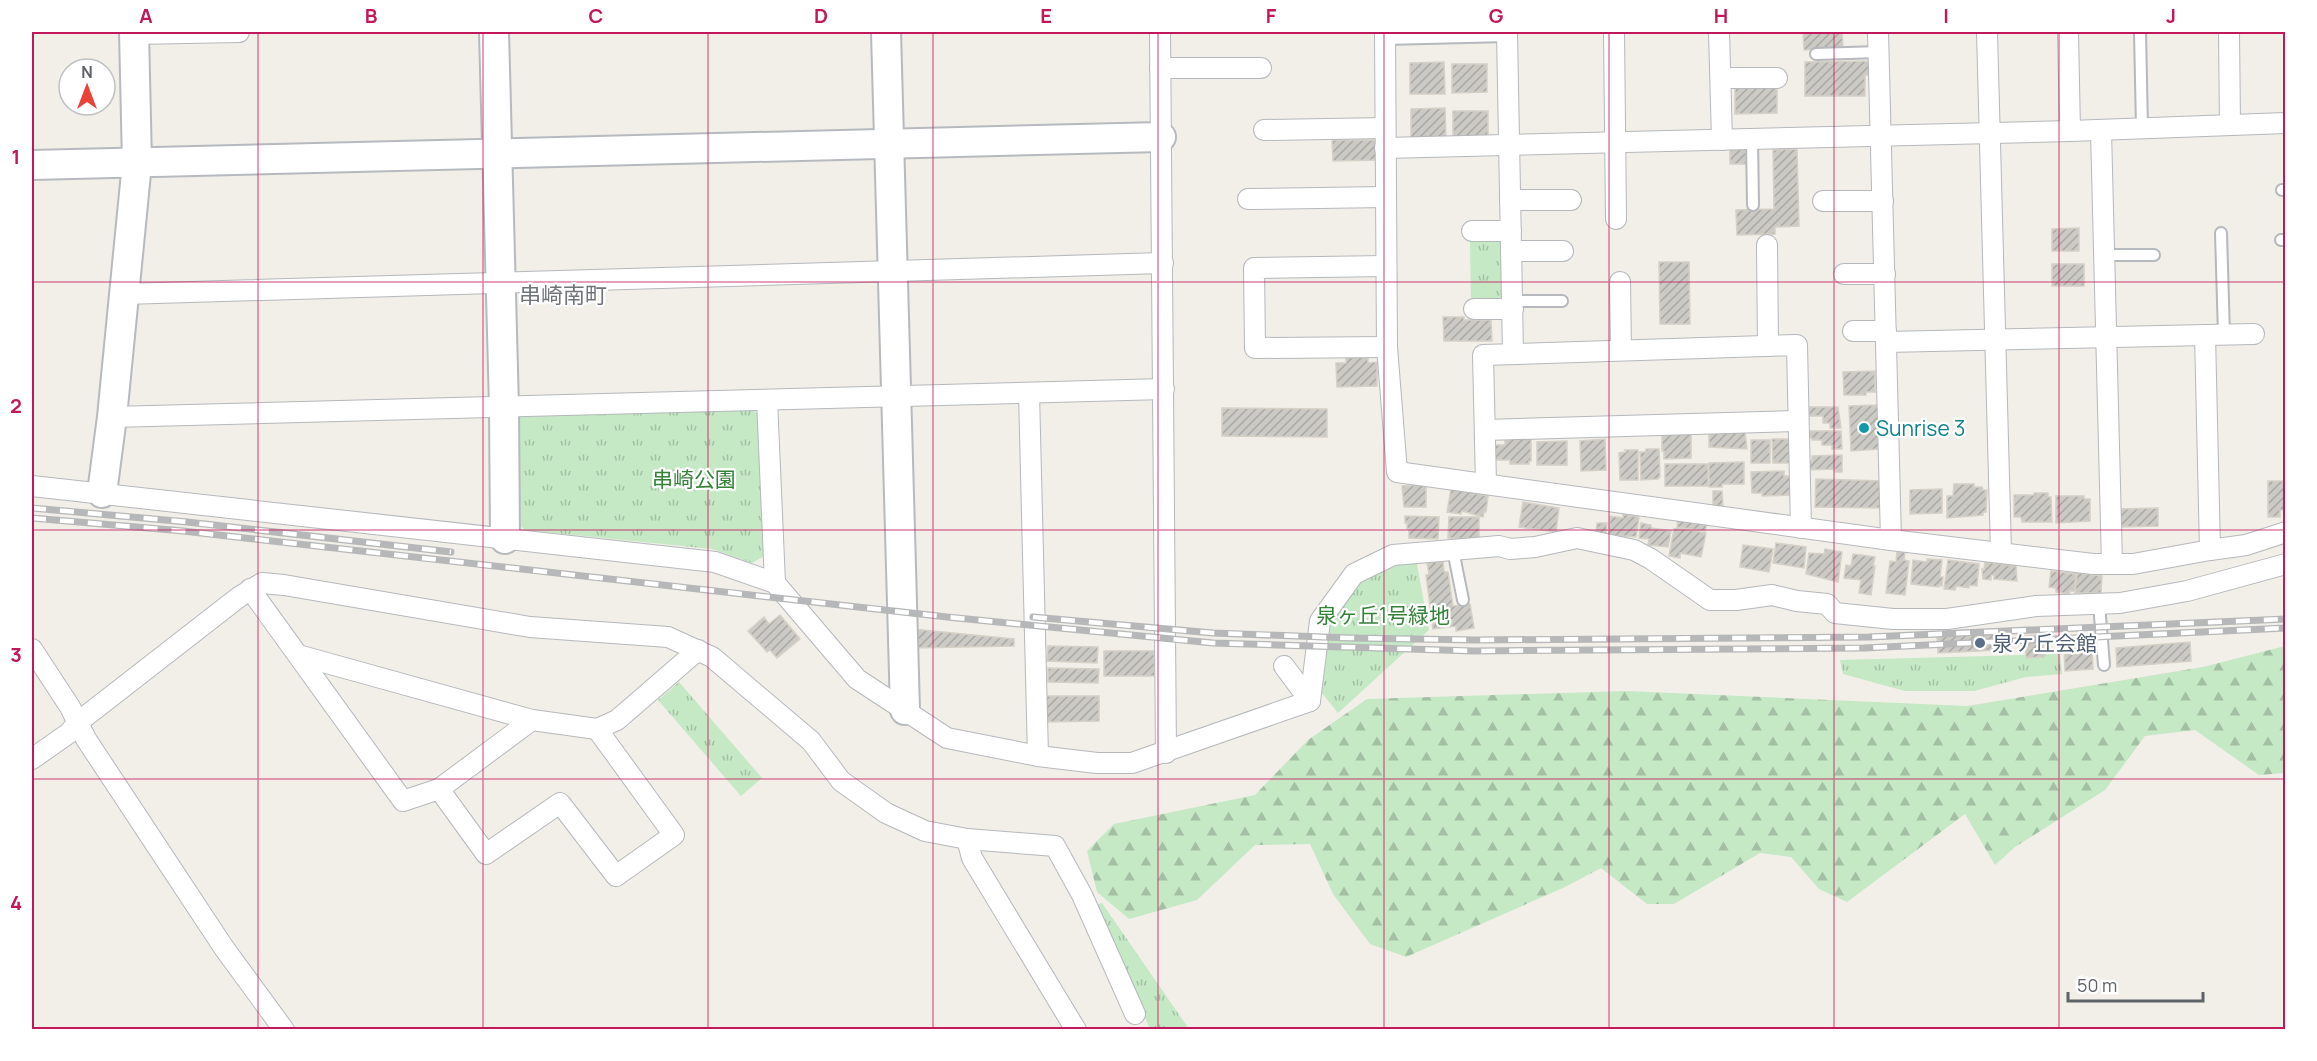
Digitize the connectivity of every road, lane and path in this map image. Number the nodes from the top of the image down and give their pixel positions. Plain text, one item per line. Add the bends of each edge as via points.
1 (239, 32) edge
2 (494, 32) edge
3 (886, 32) edge
4 (1160, 32) edge
5 (1614, 32) edge
6 (1719, 32) edge
7 (1878, 32) edge
8 (1987, 32) edge
9 (2068, 32) edge
10 (2140, 32) edge
11 (2229, 32) edge
12 (134, 33) edge
13 (1507, 34) edge
14 (1385, 35) edge
15 (1879, 52) junction
16 (1816, 54) dead end
17 (1160, 68) junction
18 (1261, 68) dead end
19 (1721, 78) junction
20 (1777, 78) dead end
21 (2286, 123) edge
22 (2230, 125) junction
23 (1385, 128) junction
24 (2142, 128) junction
25 (1264, 130) dead end
26 (2101, 131) junction
27 (2070, 132) junction
28 (1991, 133) junction
29 (1882, 136) junction
30 (1161, 137) junction
31 (1752, 139) junction
32 (1722, 140) junction
33 (1616, 143) junction
34 (888, 144) junction
35 (1509, 145) junction
36 (1385, 148) junction
37 (497, 154) junction
38 (137, 163) junction
39 (32, 165) edge
40 (1385, 197) junction
41 (1248, 199) dead end
42 (1510, 200) junction
43 (1571, 200) dead end
44 (1823, 201) dead end
45 (1883, 201) junction
46 (1753, 205) dead end
47 (1616, 219) dead end
48 (1472, 231) dead end
49 (1511, 231) junction
50 (2221, 233) dead end
51 (1767, 245) dead end
52 (1511, 251) junction
53 (1563, 251) dead end
54 (2104, 255) junction
55 (2154, 255) dead end
56 (1163, 263) junction
57 (1386, 266) junction
58 (892, 271) junction
59 (1844, 274) dead end
60 (1885, 274) junction
61 (1620, 282) dead end
62 (500, 284) junction
63 (124, 294) junction
64 (1562, 301) dead end
65 (1512, 305) junction
66 (1474, 309) dead end
67 (1853, 331) dead end
68 (2254, 334) dead end
69 (2214, 335) junction
70 (1886, 337) junction
71 (2106, 337) junction
72 (1996, 340) junction
73 (1387, 346) junction
74 (1768, 346) junction
75 (1621, 350) junction
76 (1513, 354) junction
77 (1164, 389) junction
78 (1029, 393) junction
79 (896, 396) junction
80 (767, 400) junction
81 (504, 406) junction
82 (112, 417) junction
83 (1798, 421) junction
84 (1485, 430) junction
85 (1486, 484) junction
86 (32, 486) edge
87 (102, 493) junction
88 (1801, 528) junction
89 (2286, 532) edge
90 (505, 539) junction
91 (1891, 540) junction
92 (1453, 550) junction
93 (2210, 550) junction
94 (2001, 552) junction
95 (2112, 564) junction
96 (2286, 564) edge
97 (775, 583) junction
98 (250, 589) junction
99 (1463, 600) dead end
100 (2099, 604) junction
101 (32, 649) edge
102 (698, 650) junction
103 (298, 655) junction
104 (2104, 665) dead end
105 (1284, 666) dead end
106 (1310, 701) junction
107 (905, 710) junction
108 (532, 720) junction
109 (77, 723) junction
110 (597, 729) junction
111 (1166, 753) junction
112 (1038, 756) junction
113 (32, 759) edge
114 (439, 789) junction
115 (967, 839) junction
116 (1136, 1014) dead end
117 (284, 1029) edge
118 (1076, 1029) edge

1 - 12 street
2 - 37 street
3 - 34 street
4 - 17 street
5 - 33 street
6 - 19 street
7 - 15 street
8 - 28 street
9 - 27 street
10 - 24 lane
11 - 22 street
12 - 38 street
13 - 14 lane
13 - 35 street
14 - 23 street
15 - 16 lane
15 - 29 street
17 - 18 street
17 - 30 street
19 - 20 street
19 - 32 street
21 - 22 street
22 - 24 street
23 - 25 street
23 - 36 street
24 - 26 street
26 - 27 street
26 - 54 street
27 - 28 street
28 - 29 street
28 - 72 street
29 - 31 street
29 - 45 street
30 - 34 street
30 - 56 street
31 - 32 street
31 - 46 lane
32 - 33 street
33 - 35 street
33 - 47 street
34 - 37 street
34 - 58 street
35 - 36 street
35 - 42 street
36 - 40 street
37 - 38 street
37 - 62 street
38 - 39 street
38 - 63 street
40 - 41 street
40 - 57 street
42 - 43 street
42 - 49 street
44 - 45 street
45 - 60 street
48 - 49 street
49 - 52 street
50 - 69 lane
51 - 74 street
52 - 53 street
52 - 65 street
54 - 55 lane
54 - 71 street
56 - 58 street
56 - 77 street
57 - 73 street
57 - 73 street via 1254,268 1255,348
58 - 62 street
58 - 79 street
59 - 60 street
60 - 70 street
61 - 75 street
62 - 63 street
62 - 81 street
63 - 82 street
64 - 65 lane
65 - 66 street
65 - 76 street
67 - 70 street
68 - 69 street
69 - 71 street
69 - 93 street
70 - 72 street
70 - 91 street
71 - 72 street
71 - 95 street
72 - 94 street
73 - 85 street via 1397,472
74 - 75 street
74 - 83 street via 1797,345
75 - 76 street
76 - 84 street via 1484,355
77 - 78 street
77 - 111 street
78 - 79 street
78 - 112 street
79 - 80 street
79 - 107 street
80 - 81 street
80 - 97 street
81 - 82 street
81 - 90 street
82 - 87 street
83 - 84 street
83 - 88 street
84 - 85 street
85 - 88 street
86 - 87 street
87 - 90 street
88 - 91 street
89 - 93 street via 2247,545
90 - 97 street via 715,562
91 - 94 street
92 - 99 lane
92 - 100 street via 1535,548 1577,538 1634,550 1710,600 1772,595 1827,604 1835,613 1893,619 1947,619 2036,606
92 - 106 street via 1393,555 1354,574 1320,621
93 - 95 street
94 - 95 street
96 - 100 street via 2187,591
97 - 107 street via 857,679
98 - 102 street via 262,583 284,585 530,627 668,638
98 - 103 street
98 - 109 street
100 - 104 lane
101 - 109 street
102 - 110 street via 617,720
102 - 115 street via 712,657 811,741 841,781 886,813 925,831
103 - 108 street
103 - 114 street via 403,801
105 - 106 street
106 - 111 street
107 - 112 street via 947,738
108 - 110 street
108 - 114 street
109 - 113 street
109 - 117 street via 224,948
110 - 114 street via 674,835 616,876 560,803 486,854
111 - 112 street via 1132,763
115 - 116 street via 1054,846 1082,895
115 - 118 street via 972,858

